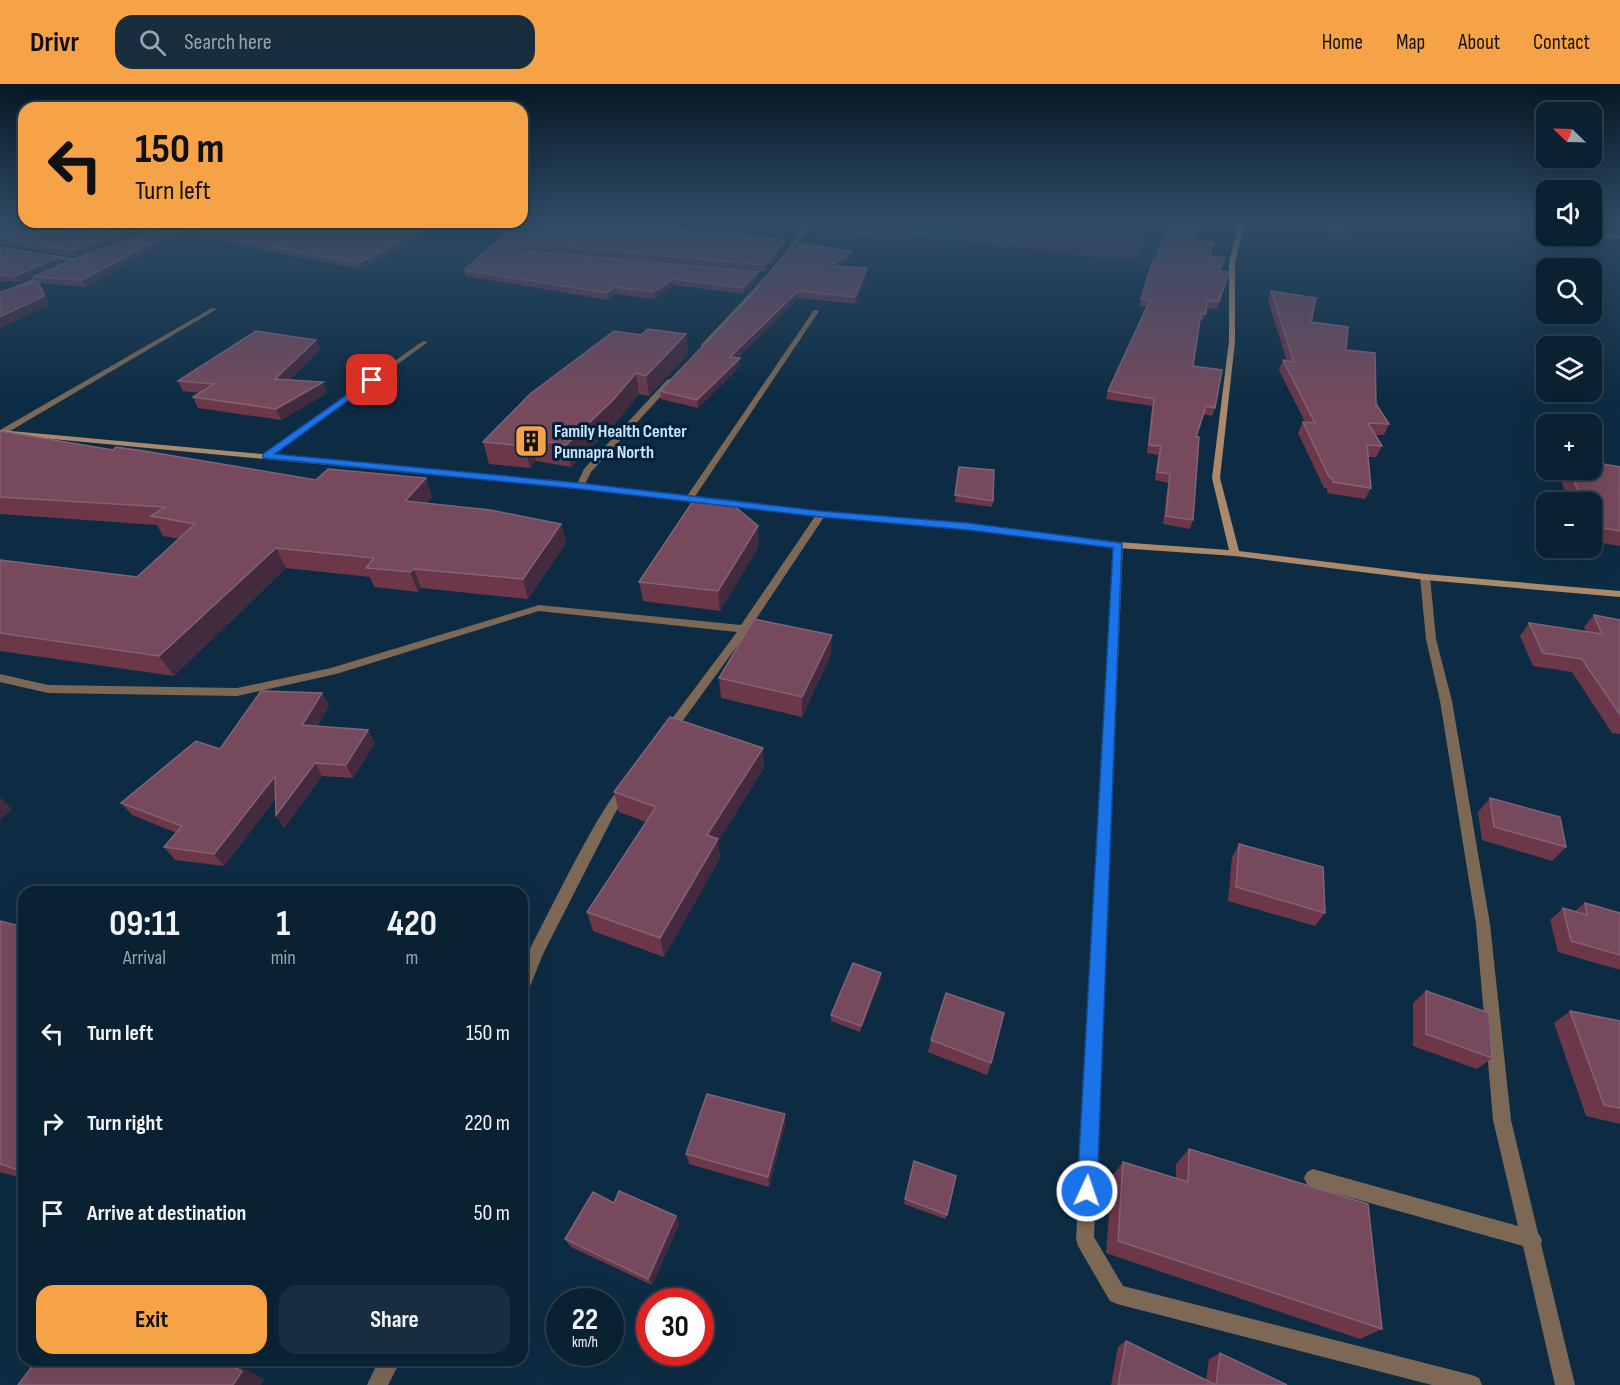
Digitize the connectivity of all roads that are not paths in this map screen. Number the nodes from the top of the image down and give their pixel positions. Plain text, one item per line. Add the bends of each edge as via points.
1 (30, 282) edge
2 (763, 282) edge
3 (1232, 282) edge
4 (0, 295) edge
5 (214, 309) dead end
6 (816, 311) dead end
7 (425, 342) dead end
8 (697, 353) edge
9 (674, 378) edge
10 (1, 432) edge
11 (266, 456) junction
12 (580, 486) junction
13 (689, 499) junction
14 (821, 514) junction
15 (1118, 545) junction
16 (1235, 553) junction
17 (1425, 577) junction
18 (1620, 594) edge
19 (744, 629) junction
20 (0, 678) edge
21 (660, 743) edge
22 (631, 781) edge
23 (528, 973) edge
24 (1313, 1178) dead end
25 (1533, 1240) junction
26 (388, 1366) edge
27 (377, 1385) edge
28 (1472, 1385) edge
29 (1566, 1385) edge

1 - 4 street
2 - 8 street
3 - 16 main road via 1232,341 1216,478
5 - 10 street
6 - 13 street
7 - 11 street
9 - 12 street via 587,471
10 - 11 main road
11 - 12 main road
12 - 13 main road
13 - 14 main road
14 - 15 main road via 968,526
14 - 19 street
15 - 16 main road
15 - 28 street via 1085,1239 1117,1294
16 - 17 main road
17 - 18 main road
17 - 25 street via 1431,639 1446,701 1483,924 1502,1120
19 - 20 street via 539,608 332,671 237,692 48,689
19 - 21 street
22 - 23 street via 610,810
24 - 25 street
25 - 29 street
26 - 27 street

